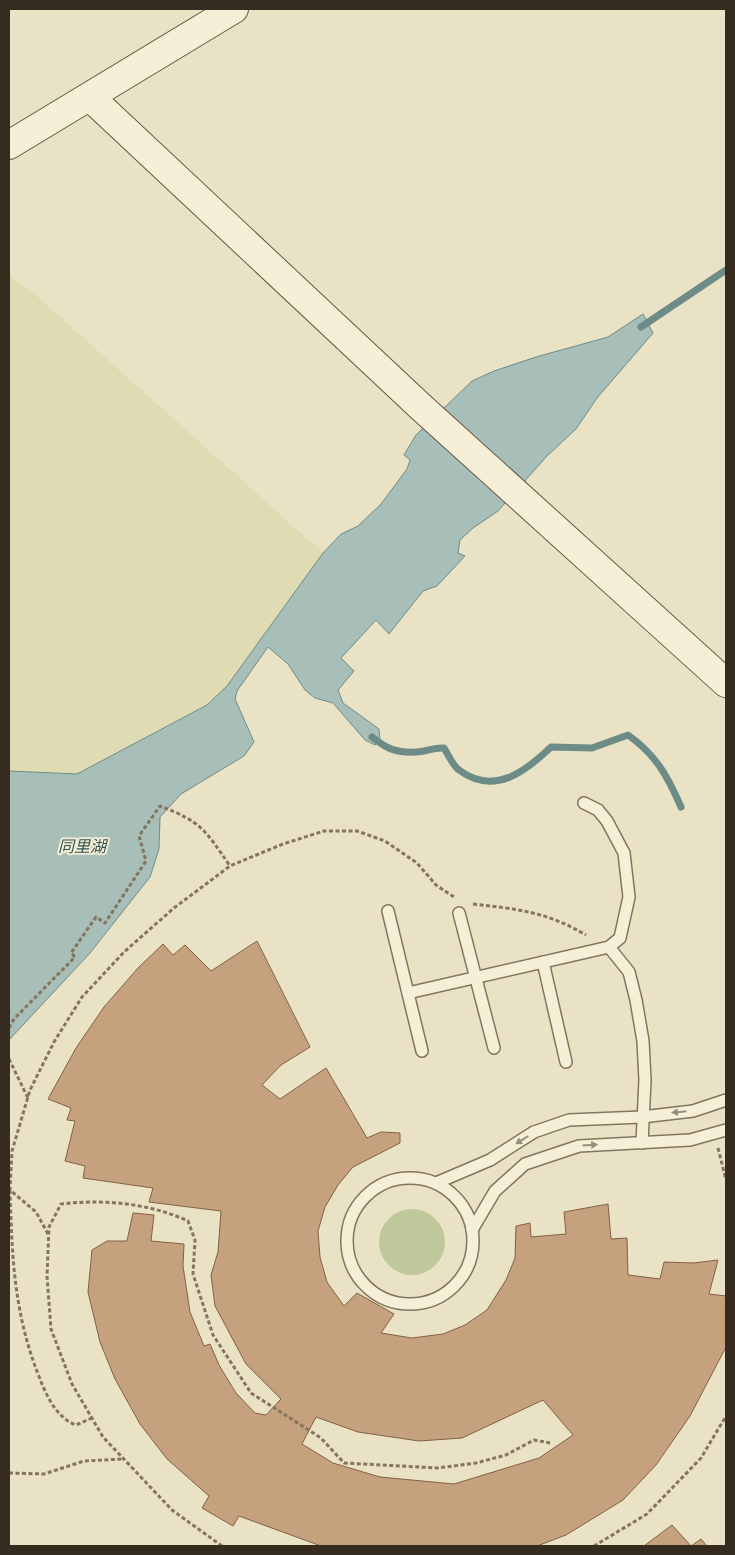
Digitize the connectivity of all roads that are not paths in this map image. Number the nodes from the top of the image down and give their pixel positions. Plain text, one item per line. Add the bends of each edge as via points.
1 (234, 9) edge
2 (90, 96) junction
3 (9, 145) edge
4 (726, 683) edge
5 (584, 802) dead end
6 (388, 911) dead end
7 (459, 913) dead end
8 (609, 947) junction
9 (543, 962) junction
10 (476, 977) junction
11 (408, 992) junction
12 (494, 1048) dead end
13 (422, 1051) dead end
14 (566, 1062) dead end
15 (726, 1100) edge
16 (642, 1117) junction
17 (726, 1130) edge
18 (642, 1143) junction
19 (436, 1183) junction
20 (472, 1230) junction

1 - 2 street
2 - 3 street
2 - 4 street via 422,408
5 - 8 lane via 598,810 607,821 624,853 629,897 620,938
6 - 11 lane
7 - 10 lane
8 - 9 lane
8 - 16 lane via 629,972 636,1000 643,1041 645,1080
9 - 10 lane
9 - 14 lane
10 - 11 lane
10 - 12 lane
11 - 13 lane
15 -> 16 lane via 693,1111
16 - 18 lane
16 -> 19 lane via 569,1120 534,1132 490,1160
17 - 18 lane via 690,1140
20 -> 18 lane via 495,1191 525,1164 579,1146
19 - 20 lane via 462,1206
19 - 20 lane via 416,1178 396,1180 377,1187 362,1201 351,1218 347,1238 350,1259 358,1278 374,1293 392,1302 414,1304 434,1300 452,1288 466,1272 472,1252

